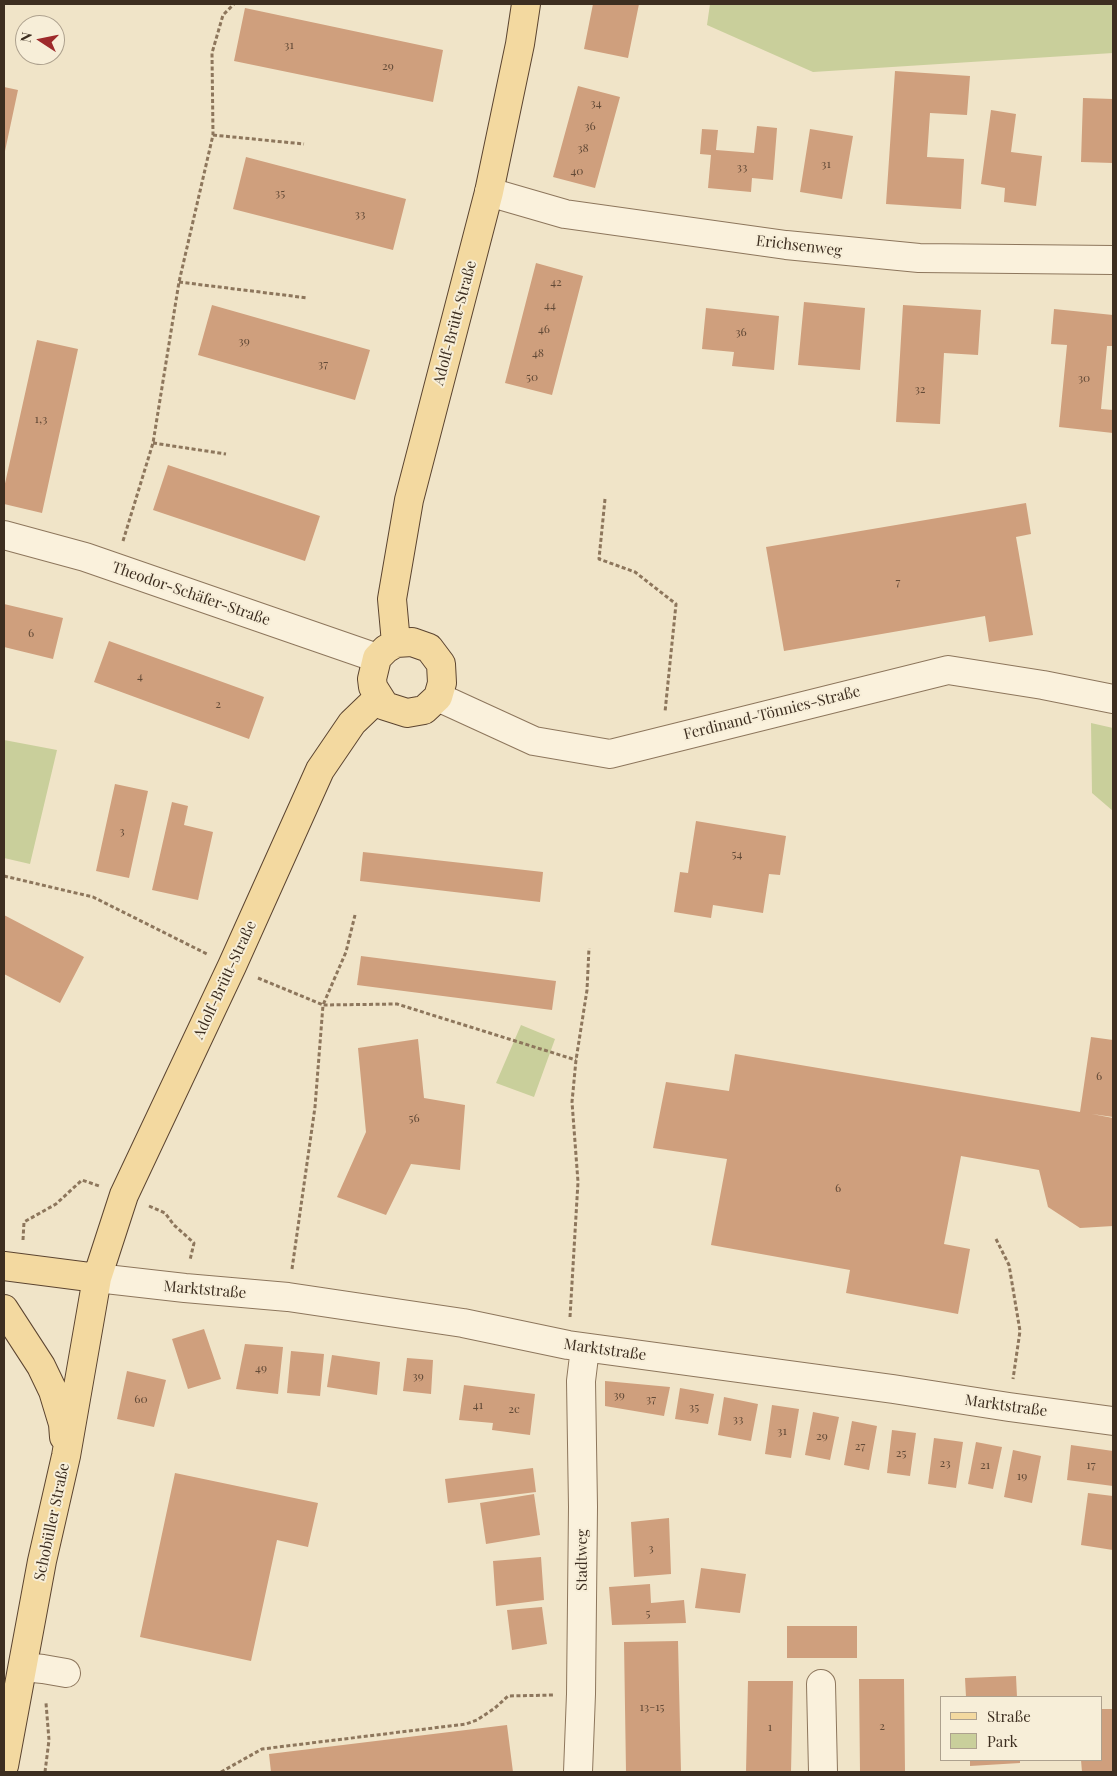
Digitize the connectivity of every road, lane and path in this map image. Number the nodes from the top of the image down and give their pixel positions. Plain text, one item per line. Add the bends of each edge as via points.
1 (234, 4) edge
2 (526, 4) edge
3 (213, 135) junction
4 (304, 144) dead end
5 (489, 192) junction
6 (1113, 260) edge
7 (179, 282) junction
8 (308, 298) dead end
9 (153, 444) junction
10 (226, 454) dead end
11 (605, 498) dead end
12 (4, 535) edge
13 (115, 568) junction
14 (386, 651) junction
15 (438, 697) junction
16 (378, 698) junction
17 (1113, 700) edge
18 (662, 740) junction
19 (4, 876) edge
20 (355, 915) dead end
21 (589, 948) dead end
22 (232, 966) junction
23 (323, 1006) junction
24 (576, 1060) junction
25 (996, 1239) dead end
26 (4, 1266) edge
27 (97, 1278) junction
28 (288, 1297) junction
29 (4, 1309) edge
30 (577, 1346) junction
31 (1009, 1407) junction
32 (1113, 1421) edge
33 (66, 1456) junction
34 (44, 1670) junction
35 (821, 1684) dead end
36 (581, 1694) junction
37 (4, 1766) edge
38 (45, 1772) edge
39 (221, 1772) edge
40 (578, 1772) edge
41 (823, 1772) edge

1 - 3 path via 222,15 212,53
2 - 5 main road, Adolf-Brütt-Straße
3 - 4 path
3 - 7 path
5 - 6 street, Erichsenweg via 565,214 786,245 919,258
5 - 14 main road, Adolf-Brütt-Straße via 409,500
7 - 8 path
7 - 9 path
9 - 10 path
9 - 13 path
11 - 18 path via 599,559 635,572 676,604
12 - 13 street, Theodor-Schäfer-Straße via 85,556
13 - 14 street, Theodor-Schäfer-Straße
14 - 15 main road via 412,642 429,648 441,664 442,683
14 - 16 main road, Adolf-Brütt-Straße via 372,679
15 - 16 main road via 424,710 407,713 385,706
15 - 18 street, Ferdinand-Tönnies-Straße via 534,741 610,754
16 - 22 main road, Adolf-Brütt-Straße via 352,723 320,770
17 - 18 street, Ferdinand-Tönnies-Straße via 948,670
19 - 22 path via 93,896
20 - 23 path via 346,952
21 - 24 path via 588,990
22 - 23 path
22 - 27 main road, Adolf-Brütt-Straße via 124,1196
23 - 24 path via 397,1004
23 - 28 path via 315,1107
24 - 30 path via 572,1102 578,1182
25 - 31 path via 1009,1265 1020,1331
26 - 27 main road
27 - 28 street, Marktstraße
27 - 33 main road, Schobüller Straße
28 - 30 street, Marktstraße via 463,1323
29 - 33 main road via 41,1366 53,1391 63,1424
30 - 31 street, Marktstraße
30 - 36 street, Stadtweg via 581,1381 583,1506
31 - 32 street, Marktstraße
33 - 34 main road, Schobüller Straße via 42,1561
34 - 37 main road, Schobüller Straße
34 - 38 path via 49,1740
35 - 41 street
36 - 39 path via 508,1696 477,1720 466,1724 262,1749
36 - 40 street, Stadtweg

